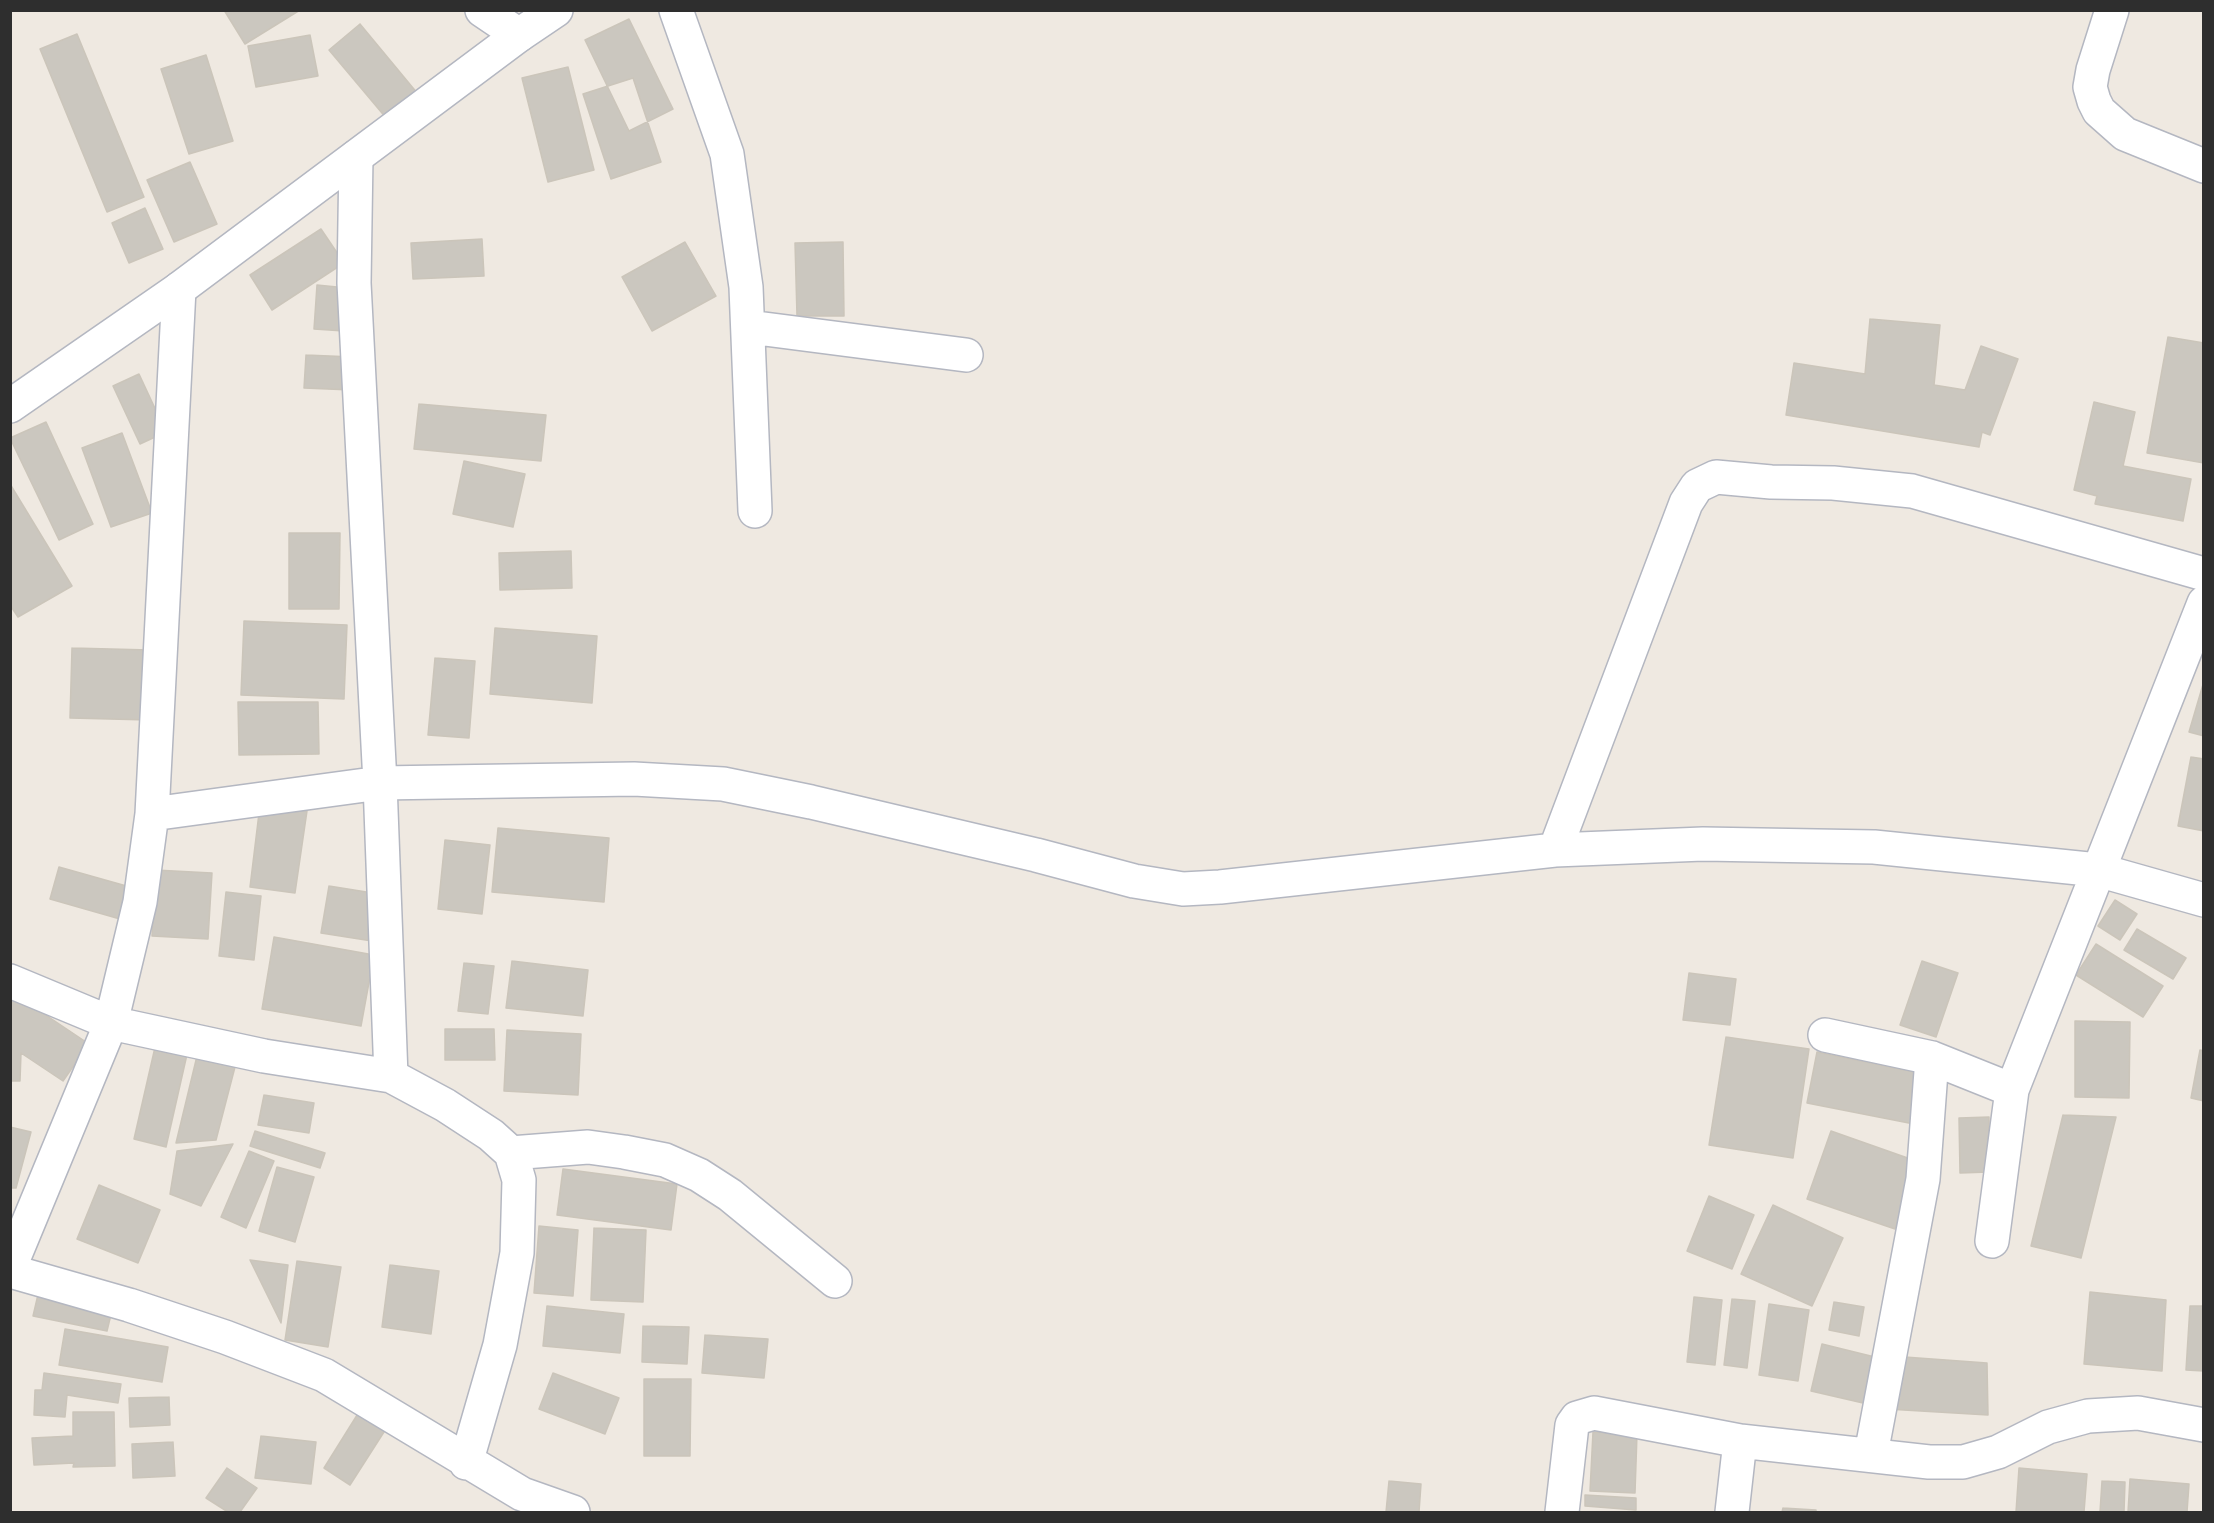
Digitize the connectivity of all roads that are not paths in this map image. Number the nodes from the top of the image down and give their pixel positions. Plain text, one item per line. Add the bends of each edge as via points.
1 (482, 10) edge
2 (556, 10) edge
3 (676, 10) edge
4 (2112, 10) edge
5 (519, 35) junction
6 (356, 157) junction
7 (2204, 166) edge
8 (179, 289) junction
9 (749, 327) junction
10 (966, 355) dead end
11 (10, 406) edge
12 (755, 511) dead end
13 (2204, 574) edge
14 (2204, 603) edge
15 (380, 783) junction
16 (152, 814) junction
17 (1555, 850) junction
18 (2098, 870) junction
19 (2204, 900) edge
20 (10, 981) edge
21 (111, 1023) junction
22 (1825, 1035) dead end
23 (1932, 1058) junction
24 (391, 1076) junction
25 (2012, 1090) junction
26 (511, 1153) junction
27 (1992, 1241) dead end
28 (10, 1269) edge
29 (835, 1281) dead end
30 (2204, 1425) edge
31 (1740, 1441) junction
32 (1871, 1454) junction
33 (466, 1463) junction
34 (573, 1512) edge
35 (1562, 1512) edge
36 (1732, 1512) edge

1 - 5 street
2 - 5 street
3 - 9 street via 727,154
4 - 7 street via 2092,78 2092,94 2099,111 2125,134
5 - 6 street
6 - 8 street
6 - 15 street via 354,283
8 - 11 street
8 - 16 street
9 - 10 street
9 - 12 street
13 - 17 street via 1912,491 1716,477 1697,486 1686,503
14 - 18 street
15 - 16 street
15 - 17 street via 634,779 723,784 1025,852 1134,881 1183,889
15 - 24 street
16 - 21 street via 140,902
17 - 18 street via 1703,844 1874,848
18 - 19 street
18 - 25 street
20 - 21 street
21 - 24 street via 264,1056
21 - 28 street
22 - 23 street
23 - 25 street
23 - 32 street via 1923,1179
24 - 26 street via 445,1105
25 - 27 street
26 - 29 street via 588,1148 665,1160 730,1195
26 - 33 street via 519,1180 517,1252 500,1345
28 - 33 street via 204,1330 324,1375
30 - 32 street via 2138,1413 2088,1416 2048,1427 1998,1452 1964,1462
31 - 32 street
31 - 35 street via 1594,1413 1583,1415 1572,1425
31 - 36 street
33 - 34 street via 522,1494

